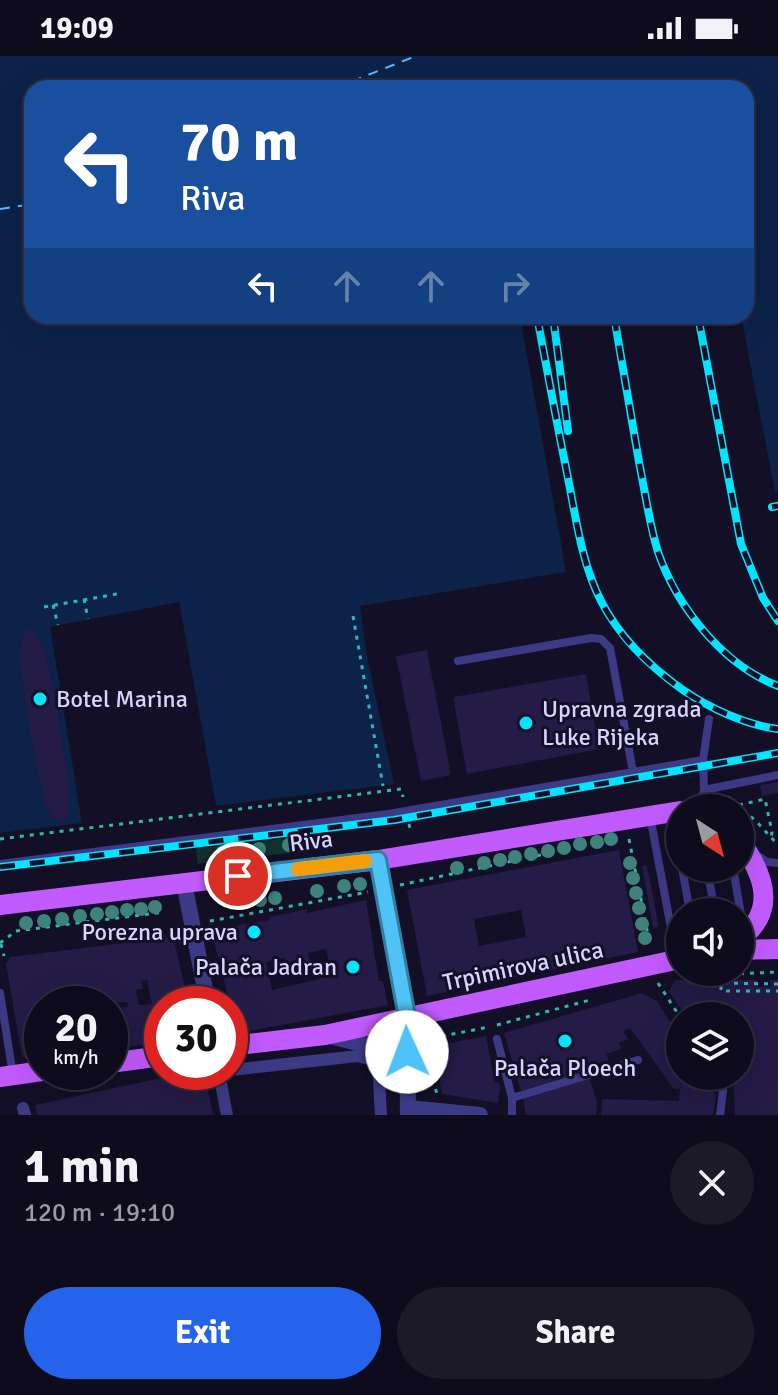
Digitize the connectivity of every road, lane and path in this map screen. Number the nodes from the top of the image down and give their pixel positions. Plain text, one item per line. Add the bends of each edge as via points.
1 (122, 593) dead end
2 (84, 599) junction
3 (53, 605) junction
4 (44, 607) dead end
5 (353, 616) dead end
6 (88, 619) dead end
7 (58, 625) dead end
8 (458, 661) dead end
9 (709, 719) dead end
10 (703, 760) junction
11 (633, 772) junction
12 (778, 775) edge
13 (383, 786) dead end
14 (401, 789) dead end
15 (704, 790) junction
16 (703, 794) edge
17 (754, 801) edge
18 (666, 813) edge
19 (650, 815) junction
20 (754, 819) edge
21 (627, 828) junction
22 (0, 839) edge
23 (754, 841) edge
24 (778, 845) edge
25 (550, 853) dead end
26 (770, 853) edge
27 (378, 860) junction
28 (754, 863) edge
29 (0, 864) edge
30 (408, 872) dead end
31 (184, 883) junction
32 (410, 883) junction
33 (398, 885) dead end
34 (778, 885) edge
35 (371, 891) dead end
36 (668, 898) edge
37 (163, 902) dead end
38 (0, 905) edge
39 (164, 912) junction
40 (170, 914) dead end
41 (203, 922) dead end
42 (754, 925) edge
43 (0, 942) edge
44 (754, 944) edge
45 (778, 949) edge
46 (4, 956) dead end
47 (666, 969) edge
48 (754, 971) edge
49 (763, 972) junction
50 (778, 972) edge
51 (653, 973) junction
52 (666, 980) dead end
53 (763, 984) junction
54 (778, 984) edge
55 (204, 986) edge
56 (778, 991) edge
57 (0, 993) edge
58 (596, 998) dead end
59 (671, 1002) edge
60 (407, 1017) junction
61 (325, 1035) junction
62 (497, 1039) dead end
63 (248, 1044) edge
64 (638, 1060) dead end
65 (248, 1069) edge
66 (7, 1076) edge
67 (220, 1090) edge
68 (723, 1091) dead end
69 (440, 1097) dead end
70 (512, 1098) junction
71 (408, 1112) edge
72 (227, 1115) edge
73 (381, 1115) edge
74 (480, 1115) edge
75 (512, 1115) edge
76 (720, 1115) edge

1 - 2 path
2 - 3 path
2 - 6 path
3 - 4 path
3 - 7 path
5 - 13 path
8 - 11 lane via 601,639 610,648
9 - 10 lane
10 - 11 lane
10 - 15 lane
11 - 29 lane via 388,814
12 - 15 lane
14 - 22 path
15 - 16 lane
17 - 26 path via 765,799
18 - 19 main road, Riva
19 - 21 main road, Riva
19 - 36 lane
20 - 26 path
21 - 27 main road, Riva
21 - 51 path
23 - 26 main road
24 - 26 path
25 - 32 path
26 - 34 main road
27 - 31 main road, Riva
27 - 60 street
28 - 42 main road via 764,897
30 - 32 path
31 - 38 main road, Riva
31 - 55 street
32 - 33 path
35 - 41 path
37 - 39 path
39 - 40 path
39 - 43 path via 16,931
43 - 46 path
44 - 45 main road
47 - 51 main road, Trpimirova ulica
48 - 49 path
49 - 50 path
49 - 53 path
51 - 52 path
51 - 59 path
51 - 60 main road, Trpimirova ulica
53 - 54 path
53 - 56 path via 721,983 721,991
57 - 66 lane
58 - 69 path via 425,1040
60 - 61 main road, Trpimirova ulica
60 - 71 street
61 - 63 main road, Trpimirova ulica
61 - 71 street via 384,1053 400,1077
62 - 70 lane
64 - 70 lane
65 - 73 street via 358,1056 378,1062
67 - 72 street
68 - 76 lane
70 - 75 lane
71 - 74 street

